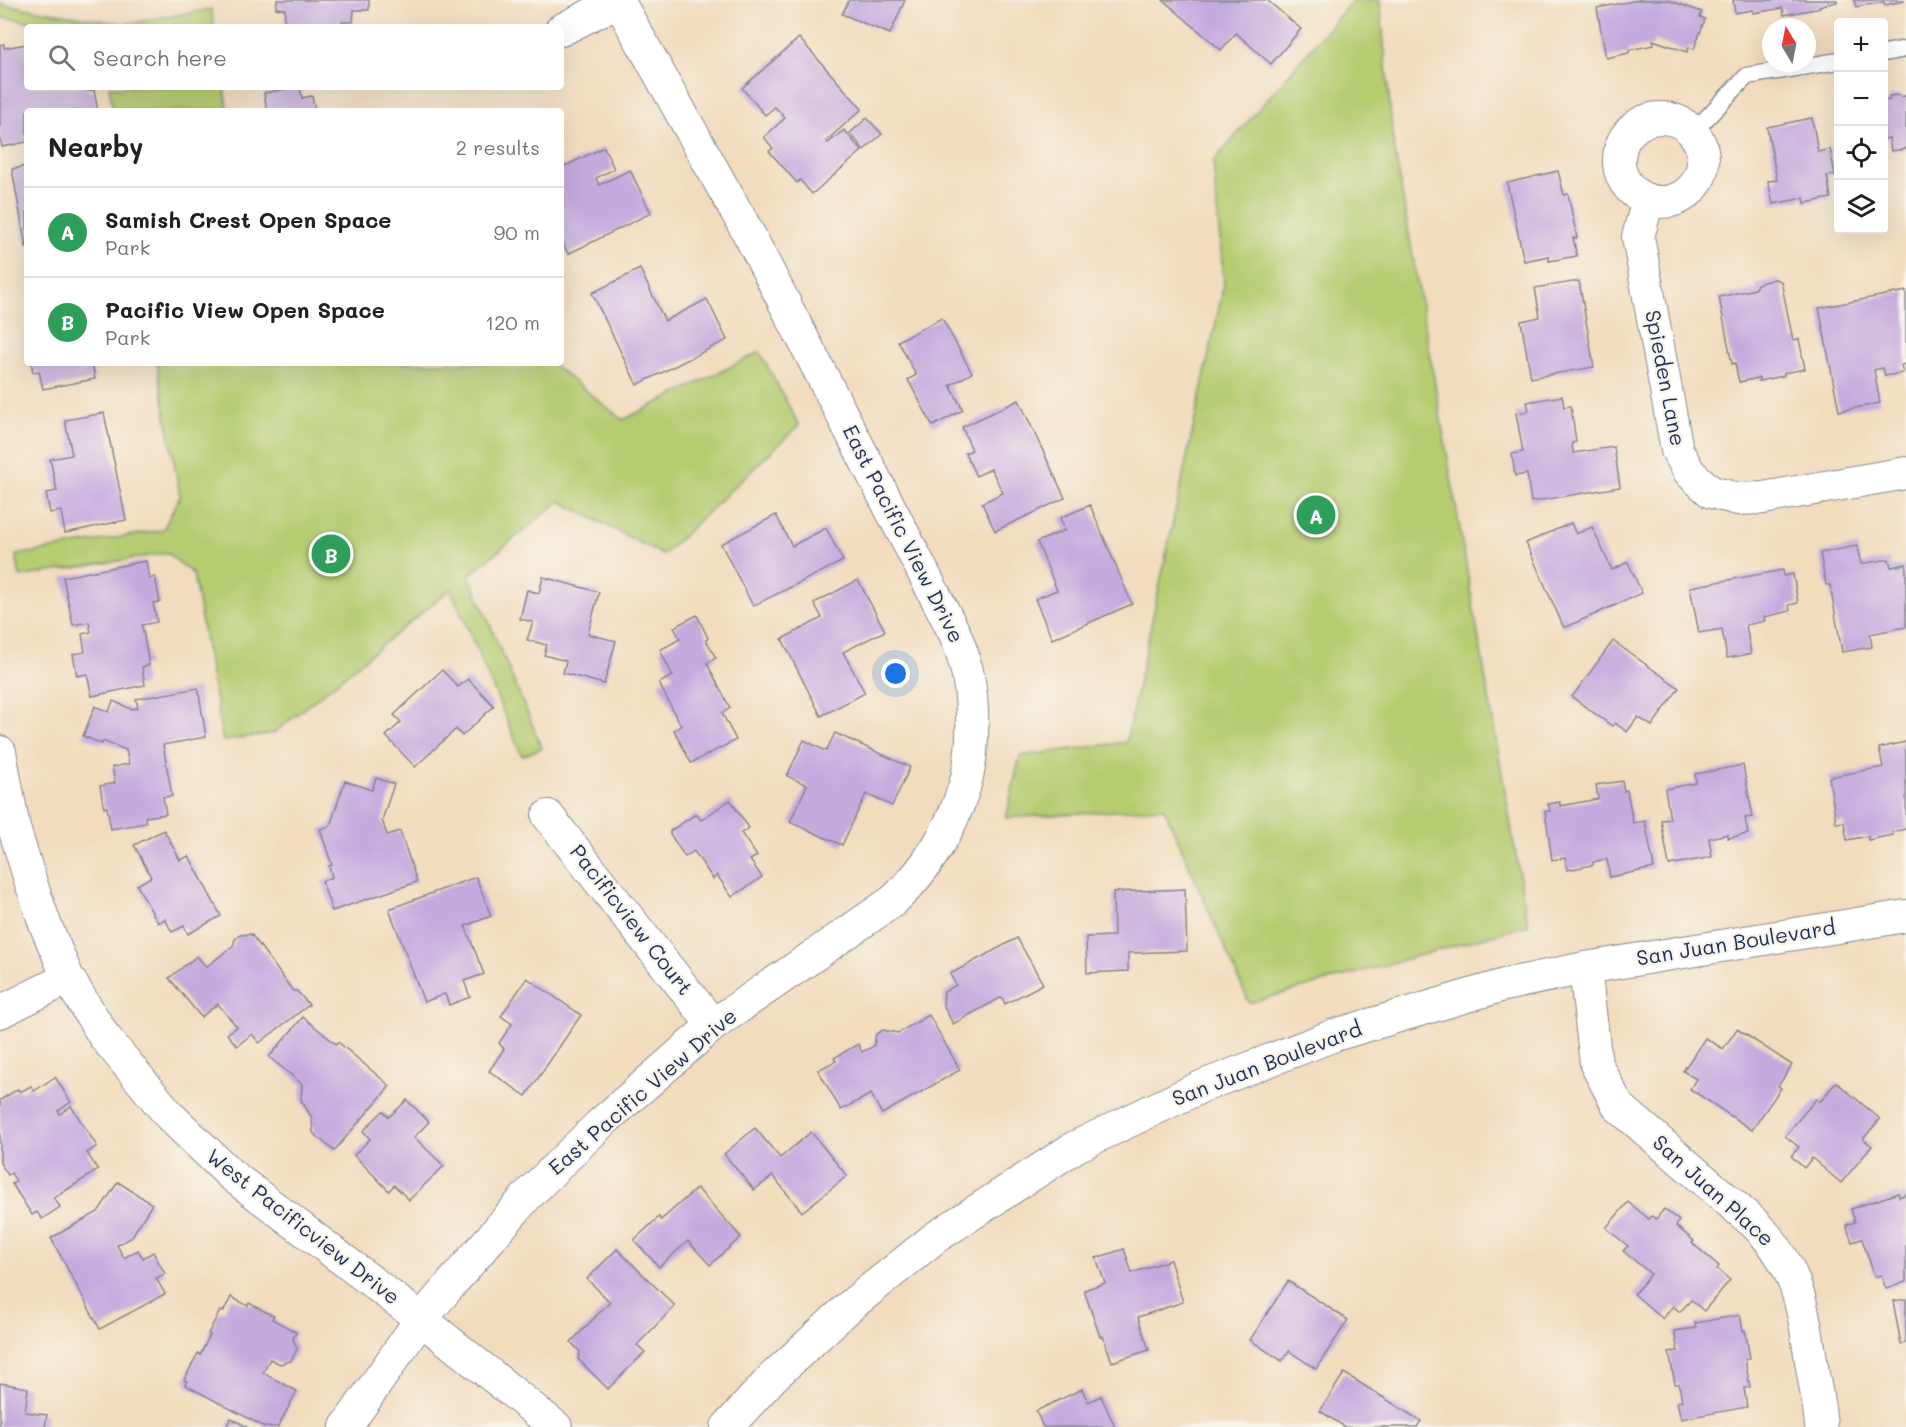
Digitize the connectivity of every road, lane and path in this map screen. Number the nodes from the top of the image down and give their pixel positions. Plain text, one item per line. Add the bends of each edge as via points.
1 (619, 0) edge
2 (564, 28) edge
3 (1906, 49) edge
4 (1888, 52) edge
5 (1834, 62) edge
6 (1693, 132) junction
7 (1648, 200) junction
8 (1906, 473) edge
9 (0, 752) edge
10 (548, 816) dead end
11 (1906, 916) edge
12 (1585, 968) junction
13 (68, 978) junction
14 (0, 1011) edge
15 (713, 1025) junction
16 (421, 1319) junction
17 (345, 1427) edge
18 (556, 1427) edge
19 (727, 1427) edge
20 (1821, 1427) edge

1 - 2 street
1 - 15 street, East Pacific View Drive via 751,238 943,608 965,661 971,699 971,747 964,788 932,856 908,887
3 - 4 lane
5 - 6 lane via 1747,76
6 - 7 street via 1703,154 1702,170 1695,185 1683,196 1667,202
6 - 7 street via 1671,119 1655,118 1639,123 1627,135 1620,149 1619,166 1625,182
7 - 8 street, Spieden Lane via 1638,237 1677,450 1690,473 1711,492 1738,499
9 - 13 street, West Pacificview Drive via 14,828 45,924
10 - 15 street, Pacificview Court
11 - 12 street, San Juan Boulevard
12 - 19 street, San Juan Boulevard via 1504,985 1335,1035 1203,1086 1075,1147 936,1237 849,1306 773,1377
12 - 20 street, San Juan Place via 1596,1064 1618,1106 1754,1223 1785,1261 1801,1302
13 - 14 street
13 - 16 street, West Pacificview Drive via 104,1036 170,1116 230,1174
15 - 16 street, East Pacific View Drive via 599,1125 527,1196
16 - 17 street, East Pacific View Drive
16 - 18 street, West Pacificview Drive

